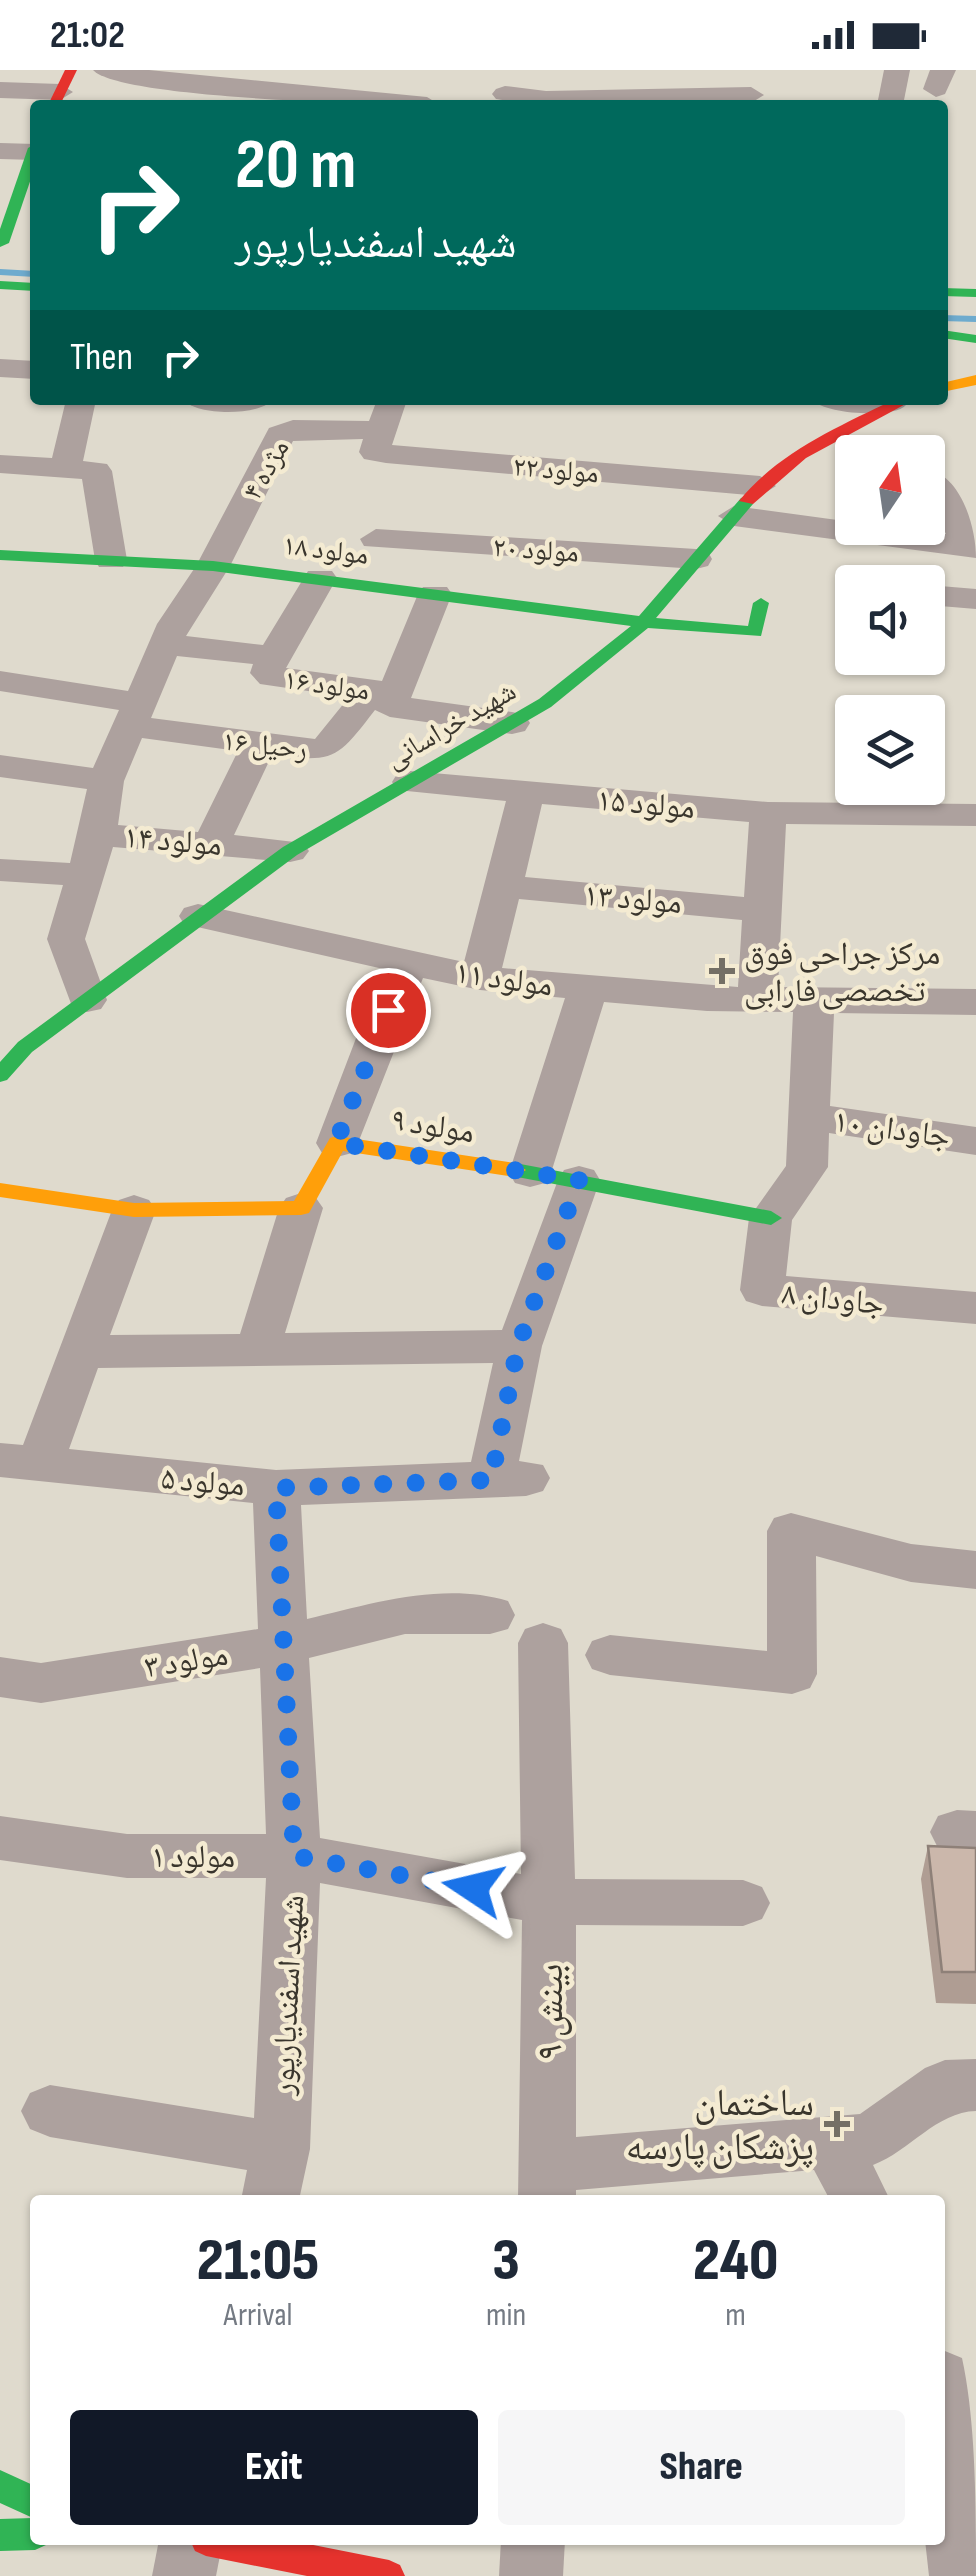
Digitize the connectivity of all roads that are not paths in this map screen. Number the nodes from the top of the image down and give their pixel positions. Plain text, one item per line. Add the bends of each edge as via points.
1 (106, 70) edge
2 (519, 70) edge
3 (189, 77) edge
4 (62, 89) edge
5 (0, 90) edge
6 (751, 90) edge
7 (258, 99) edge
8 (294, 100) edge
9 (502, 100) edge
10 (661, 100) edge
11 (0, 114) edge
12 (30, 114) edge
13 (0, 151) edge
14 (30, 151) edge
15 (30, 165) edge
16 (7, 244) edge
17 (0, 285) edge
18 (30, 287) edge
19 (948, 292) edge
20 (976, 293) edge
21 (948, 335) edge
22 (976, 339) edge
23 (0, 368) edge
24 (30, 370) edge
25 (976, 380) edge
26 (948, 387) edge
27 (80, 405) edge
28 (894, 405) edge
29 (386, 415) edge
30 (0, 464) edge
31 (64, 470) junction
32 (760, 486) junction
33 (945, 500) edge
34 (734, 516) junction
35 (376, 539) dead end
36 (973, 548) edge
37 (0, 555) edge
38 (696, 559) junction
39 (111, 560) junction
40 (213, 566) junction
41 (320, 578) junction
42 (435, 594) junction
43 (945, 597) edge
44 (976, 599) edge
45 (761, 603) dead end
46 (643, 622) junction
47 (164, 644) junction
48 (273, 656) junction
49 (0, 681) edge
50 (384, 692) junction
51 (134, 715) junction
52 (512, 722) junction
53 (259, 745) junction
54 (0, 766) edge
55 (106, 781) junction
56 (410, 782) junction
57 (527, 792) junction
58 (768, 814) junction
59 (976, 815) edge
60 (98, 834) junction
61 (211, 844) junction
62 (290, 850) junction
63 (0, 870) edge
64 (85, 876) junction
65 (503, 886) junction
66 (763, 910) junction
67 (198, 916) junction
68 (413, 963) junction
69 (480, 978) junction
70 (588, 988) junction
71 (87, 1000) junction
72 (757, 1000) junction
73 (814, 1000) junction
74 (976, 1002) edge
75 (8, 1054) edge
76 (808, 1116) junction
77 (976, 1140) edge
78 (336, 1143) junction
79 (530, 1173) junction
80 (579, 1180) junction
81 (0, 1190) edge
82 (301, 1208) junction
83 (134, 1210) junction
84 (771, 1218) junction
85 (976, 1308) edge
86 (518, 1346) junction
87 (258, 1349) junction
88 (82, 1352) junction
89 (20, 1463) edge
90 (276, 1488) junction
91 (976, 1570) edge
92 (490, 1615) dead end
93 (543, 1643) dead end
94 (286, 1644) junction
95 (610, 1655) dead end
96 (0, 1677) edge
97 (0, 1838) edge
98 (294, 1856) junction
99 (549, 1902) junction
100 (742, 1903) dead end
101 (976, 2085) edge
102 (50, 2110) dead end
103 (830, 2142) junction
104 (276, 2174) edge
105 (547, 2183) edge
106 (858, 2195) edge
107 (945, 2424) edge
108 (0, 2486) edge
109 (30, 2500) edge
110 (30, 2534) edge
111 (0, 2535) edge
112 (190, 2545) edge
113 (232, 2545) edge
114 (532, 2545) edge
115 (184, 2576) edge
116 (390, 2576) edge
117 (531, 2576) edge
118 (962, 2576) edge

1 - 3 street
2 - 9 street
3 - 7 street
4 - 5 street
6 - 10 street
7 - 8 street
9 - 10 street
11 - 12 street
13 - 14 street
15 - 16 street
17 - 18 street
19 - 20 street
21 - 22 street
23 - 24 street
25 - 26 street
27 - 31 street
28 - 32 street, شهید خراسانی via 811,448
29 - 32 street, مولود ۲۲ via 375,452
29 - 40 street, مژده ۴ via 280,434
30 - 31 street
31 - 39 street via 96,471
32 - 34 street, شهید خراسانی
33 - 36 street
34 - 36 street
34 - 38 street, شهید خراسانی
35 - 38 street, مولود ۲۰
37 - 39 street, مولود ۱۸
38 - 46 street, شهید خراسانی
39 - 40 street, مولود ۱۸
40 - 41 street, مولود ۱۸
40 - 47 street
41 - 42 street, مولود ۱۸
41 - 48 street
42 - 46 street, مولود ۱۸
42 - 50 street, مولود ۱۶
43 - 44 street
45 - 46 street, مولود ۱۸ via 754,632
46 - 52 street, شهید خراسانی
47 - 48 street, مولود ۱۶
47 - 51 street
48 - 50 street, مولود ۱۶ via 268,675
49 - 51 street, رحیل ۱۶
50 - 52 street, مولود ۱۶ via 390,706
50 - 53 street, رحیل ۱۶ via 326,748
51 - 53 street, رحیل ۱۶
51 - 55 street
52 - 56 street, شهید خراسانی
53 - 61 street
54 - 55 street, مولود ۱۴
55 - 60 street, مولود ۱۴
56 - 57 street, مولود ۱۵
56 - 62 street, شهید خراسانی
57 - 58 street, مولود ۱۵
57 - 65 street
58 - 59 street, مولود ۱۵
58 - 66 street
60 - 61 street, مولود ۱۴
60 - 64 street
61 - 62 street, مولود ۱۴
62 - 67 street, شهید خراسانی
63 - 64 street
64 - 71 street via 66,939
65 - 66 street, مولود ۱۳
65 - 69 street
66 - 72 street
67 - 68 street, مولود ۱۱
67 - 71 street, شهید خراسانی
68 - 69 street, مولود ۱۱
68 - 78 street via 396,986
69 - 70 street, مولود ۱۱
70 - 72 street, مولود ۱۱
70 - 79 street
71 - 75 street, شهید خراسانی
72 - 73 street, مولود ۱۱
73 - 74 street, مولود ۱۱
73 - 76 street
76 - 77 street, جاودان ۱۰
76 - 84 street via 807,1167
78 - 79 street, مولود ۹
78 - 82 street
79 - 80 street, مولود ۹
80 - 84 street, مولود ۹
80 - 86 street
81 - 83 street
82 - 83 street
82 - 87 street
83 - 88 street
84 - 85 street, جاودان ۸ via 762,1290
86 - 87 street
86 - 90 street, مولود ۵ via 508,1479
87 - 88 street
88 - 89 street
89 - 90 street, مولود ۵
90 - 94 street, شهید اسفندیارپور
91 - 95 street via 911,1564 791,1531 792,1674
92 - 94 street, مولود ۳ via 404,1614
93 - 99 street, بینش ۹
94 - 96 street, مولود ۳ via 41,1683
94 - 98 street, شهید اسفندیارپور
97 - 98 street, مولود ۱ via 127,1856
98 - 99 street, مولود ۱
98 - 104 street, شهید اسفندیارپور
99 - 100 street, مولود ۱
99 - 105 street, بینش ۹
101 - 103 street via 946,2086 871,2139
102 - 104 street
103 - 105 street
103 - 106 street
107 - 118 street
108 - 109 street
110 - 111 street
112 - 115 street
113 - 116 street
114 - 117 street

